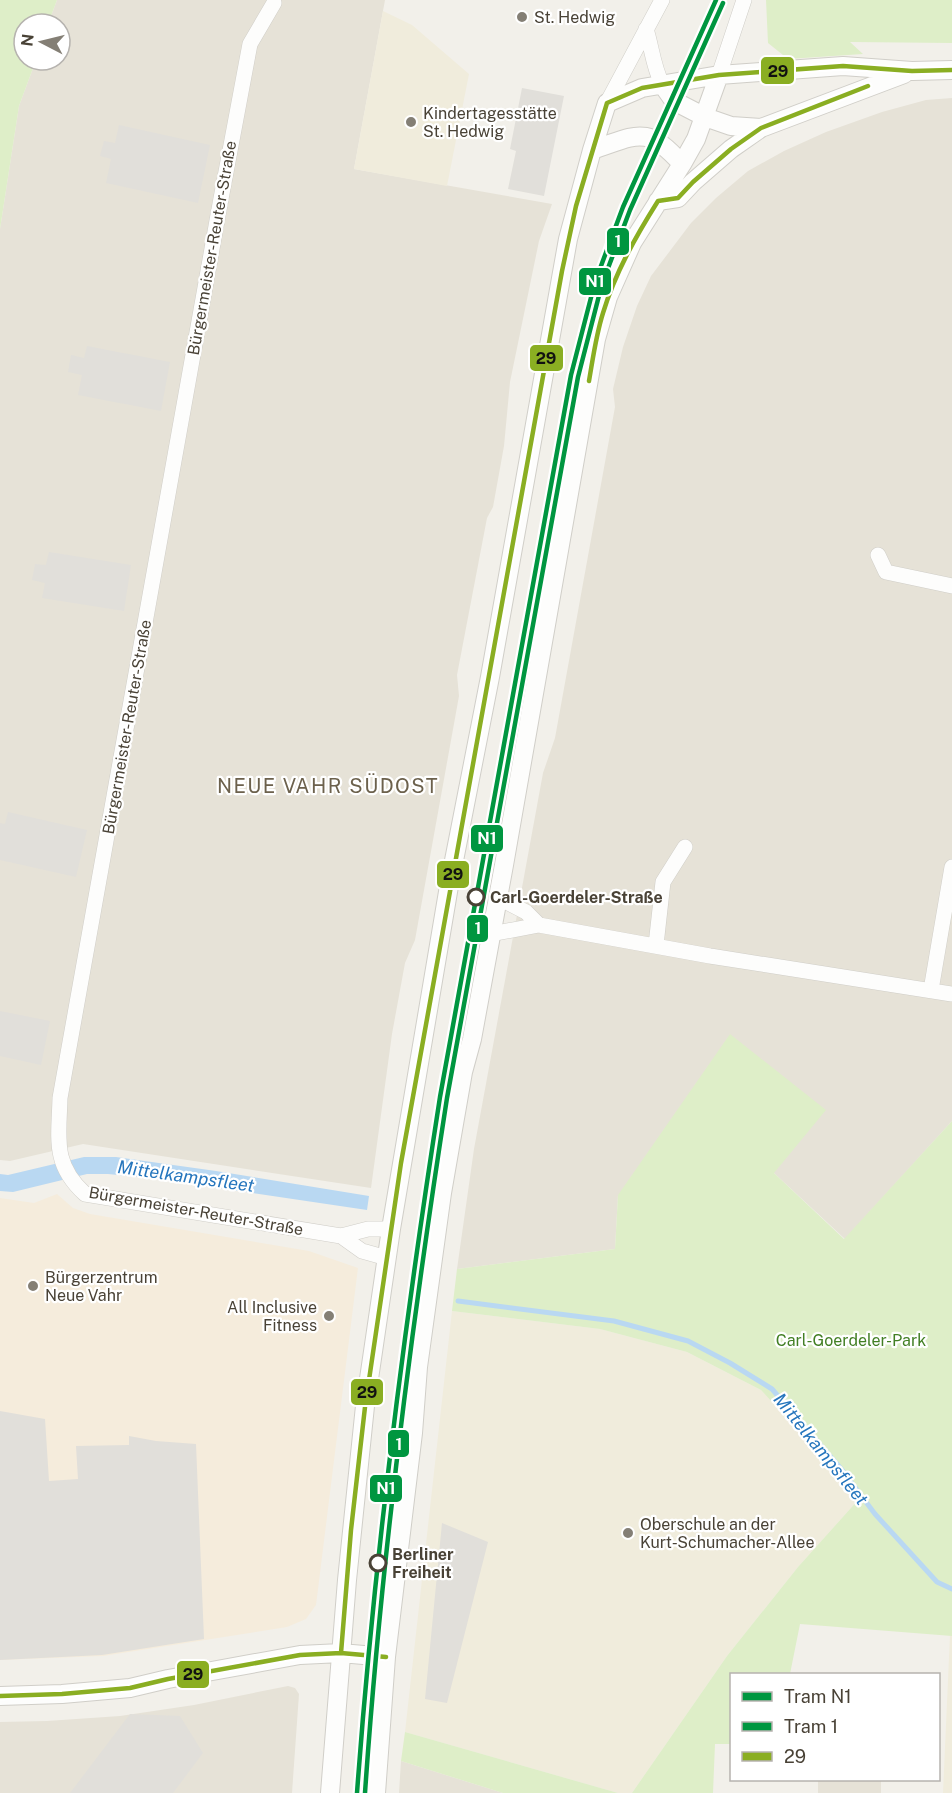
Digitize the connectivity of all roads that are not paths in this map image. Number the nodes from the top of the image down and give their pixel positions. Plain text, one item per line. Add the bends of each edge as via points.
1 (662, 0) edge
2 (744, 0) edge
3 (274, 3) dead end
4 (646, 29) junction
5 (952, 70) edge
6 (912, 71) junction
7 (719, 75) junction
8 (662, 84) junction
9 (608, 103) junction
10 (705, 117) junction
11 (761, 128) junction
12 (592, 150) junction
13 (682, 164) junction
14 (658, 201) junction
15 (878, 555) dead end
16 (952, 586) edge
17 (685, 846) dead end
18 (952, 867) edge
19 (497, 897) junction
20 (539, 924) junction
21 (491, 934) junction
22 (656, 945) junction
23 (931, 990) junction
24 (952, 994) edge
25 (391, 1229) junction
26 (340, 1236) junction
27 (387, 1258) junction
28 (341, 1653) junction
29 (386, 1657) junction
30 (0, 1696) edge
31 (330, 1793) edge
32 (376, 1793) edge

1 - 4 street
2 - 7 street
3 - 26 street, Bürgermeister-Reuter-Straße via 250,44 219,204 60,1098 59,1134 61,1161 71,1182 85,1194
4 - 8 street
4 - 9 street
5 - 6 street
6 - 7 street via 843,66
6 - 11 street
7 - 8 street
7 - 10 street
8 - 9 street
8 - 10 street via 674,102
9 - 12 street
10 - 11 street via 731,126
10 - 13 street
11 - 14 street via 731,149 678,198
12 - 13 street via 633,136 645,137 666,146
12 - 25 street via 568,239 449,886
13 - 14 street
14 - 19 street via 632,243 608,297 596,339
15 - 16 street via 886,572
17 - 22 street via 663,882
18 - 23 street
19 - 20 street via 526,912
19 - 21 street
20 - 21 street
20 - 22 street
21 - 29 street via 442,1193
22 - 23 street
23 - 24 street
25 - 26 street, Bürgermeister-Reuter-Straße via 368,1229
25 - 27 street
26 - 27 street, Bürgermeister-Reuter-Straße via 362,1251
27 - 28 street via 364,1418
28 - 29 street
28 - 30 street via 300,1655 130,1688
28 - 31 street
29 - 32 street

